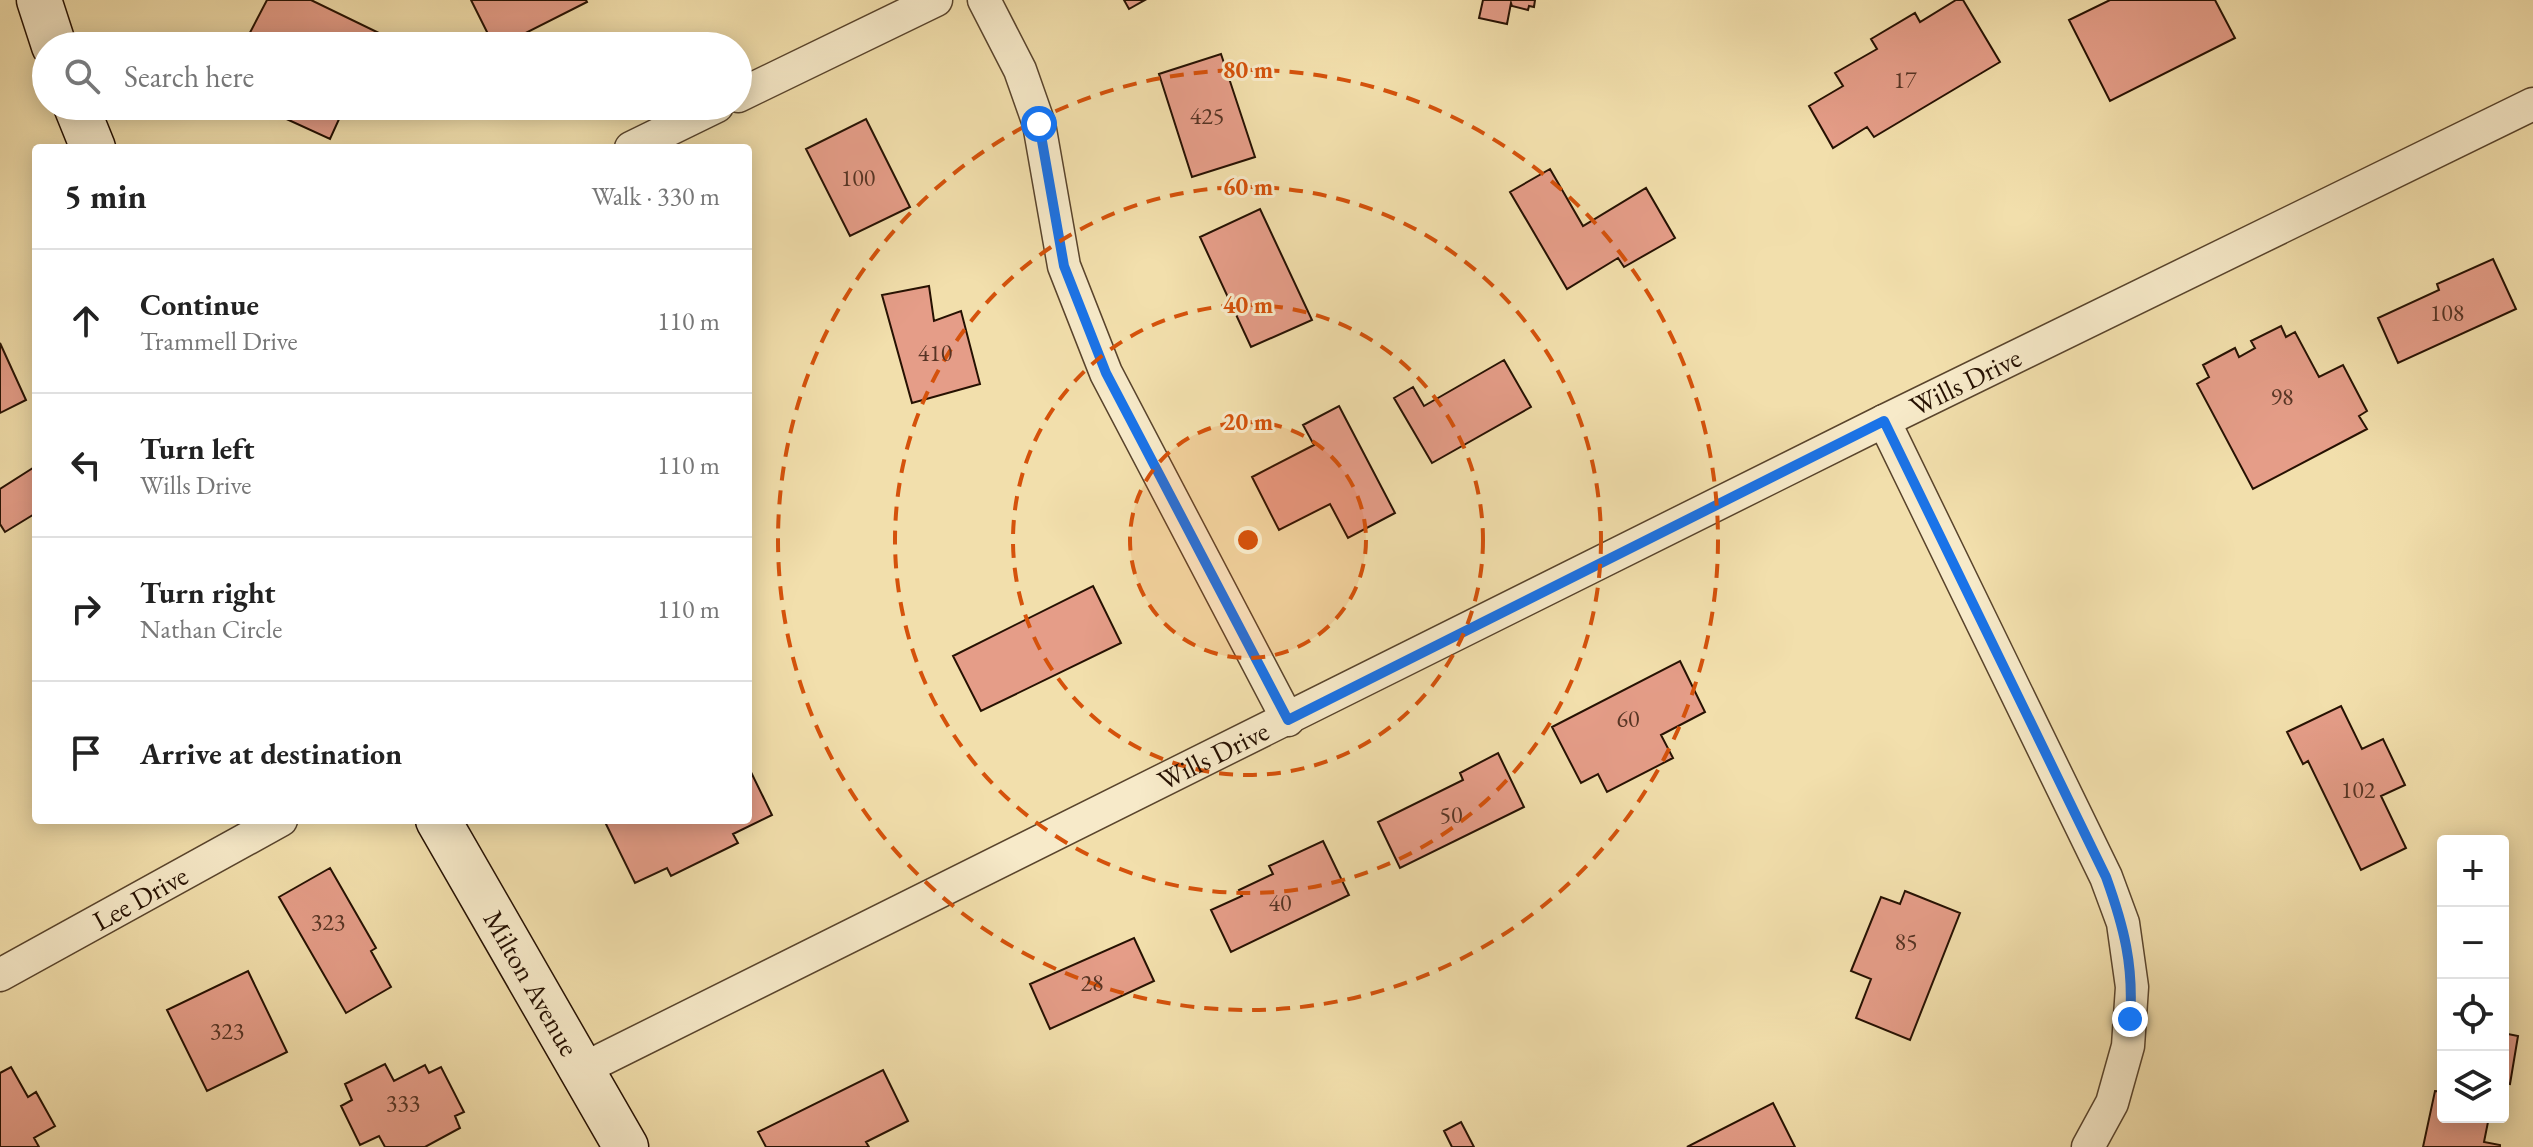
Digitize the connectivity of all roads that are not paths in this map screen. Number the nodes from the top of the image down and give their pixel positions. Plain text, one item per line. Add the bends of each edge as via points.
1 (39, 0) edge
2 (936, 0) edge
3 (984, 0) edge
4 (49, 32) edge
5 (752, 89) edge
6 (2533, 104) edge
7 (82, 120) edge
8 (688, 120) edge
9 (91, 144) edge
10 (639, 144) edge
11 (1884, 421) junction
12 (1288, 720) junction
13 (274, 824) edge
14 (440, 824) edge
15 (0, 975) edge
16 (581, 1070) junction
17 (626, 1147) edge
18 (2088, 1147) edge

1 - 4 street
2 - 5 street
3 - 12 street via 1020,70 1039,124 1064,266 1106,373
6 - 11 street, Wills Drive
7 - 9 street
8 - 10 street
11 - 12 street, Wills Drive
11 - 18 street via 2106,877 2123,923 2132,987 2128,1046 2112,1103
12 - 16 street, Wills Drive
13 - 15 street, Lee Drive
14 - 16 street, Milton Avenue
16 - 17 street, Milton Avenue

